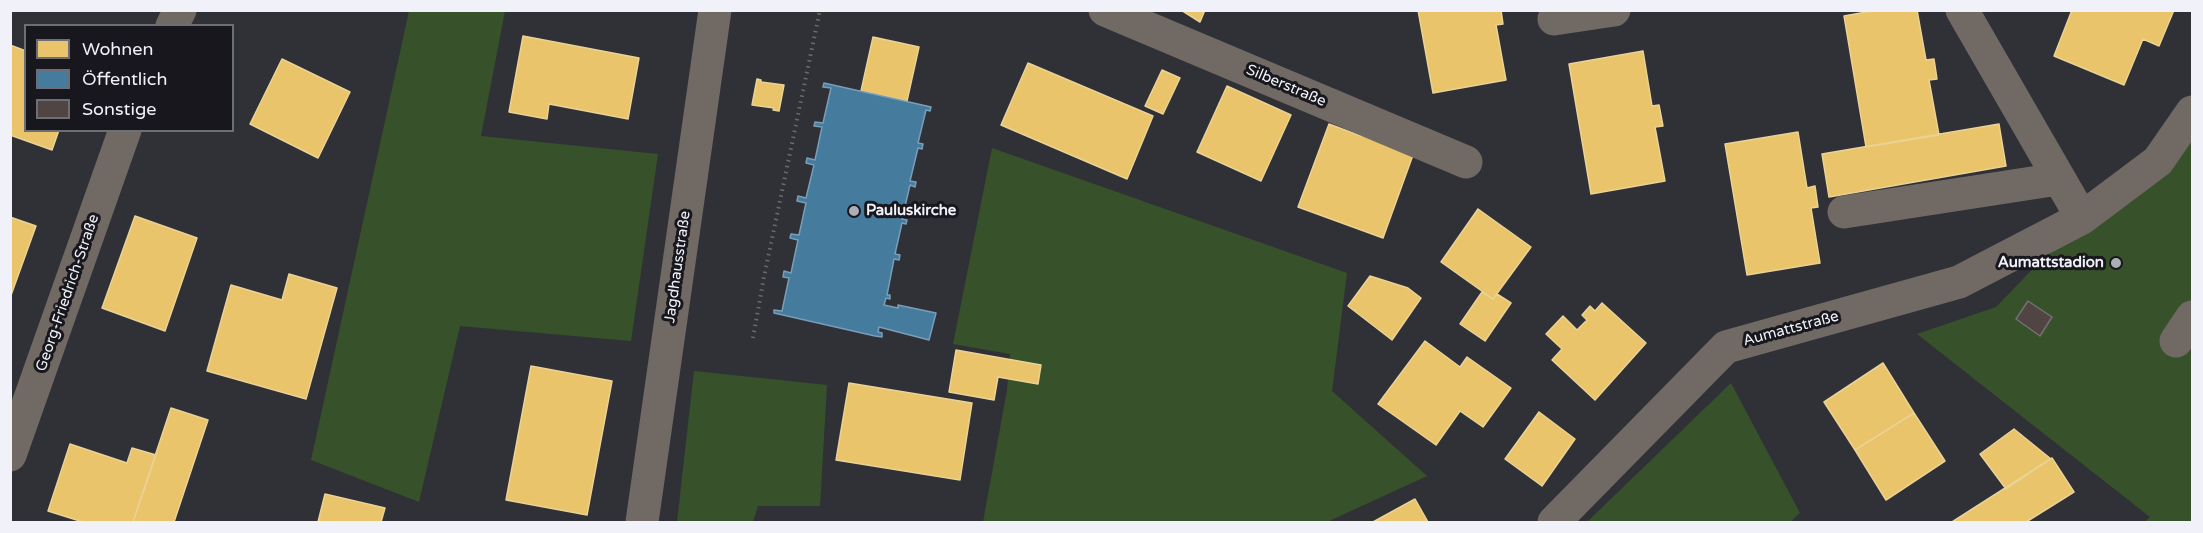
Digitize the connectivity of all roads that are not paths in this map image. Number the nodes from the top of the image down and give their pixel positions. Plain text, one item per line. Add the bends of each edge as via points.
1 (180, 10) edge
2 (715, 10) edge
3 (1105, 10) edge
4 (1614, 10) edge
5 (1962, 10) edge
6 (1554, 19) dead end
7 (173, 24) edge
8 (2193, 112) edge
9 (124, 132) edge
10 (1466, 162) dead end
11 (2058, 180) junction
12 (1844, 212) dead end
13 (2082, 218) junction
14 (10, 455) edge
15 (642, 522) edge
16 (1554, 522) edge

1 - 7 street
2 - 15 street, Jagdhausstraße
3 - 10 street, Silberstraße
4 - 6 street
5 - 11 street
8 - 13 street, Aumattstraße via 2158,161
9 - 14 street, Georg-Friedrich-Straße
11 - 12 street
11 - 13 street
13 - 16 street, Aumattstraße via 1959,282 1726,346

